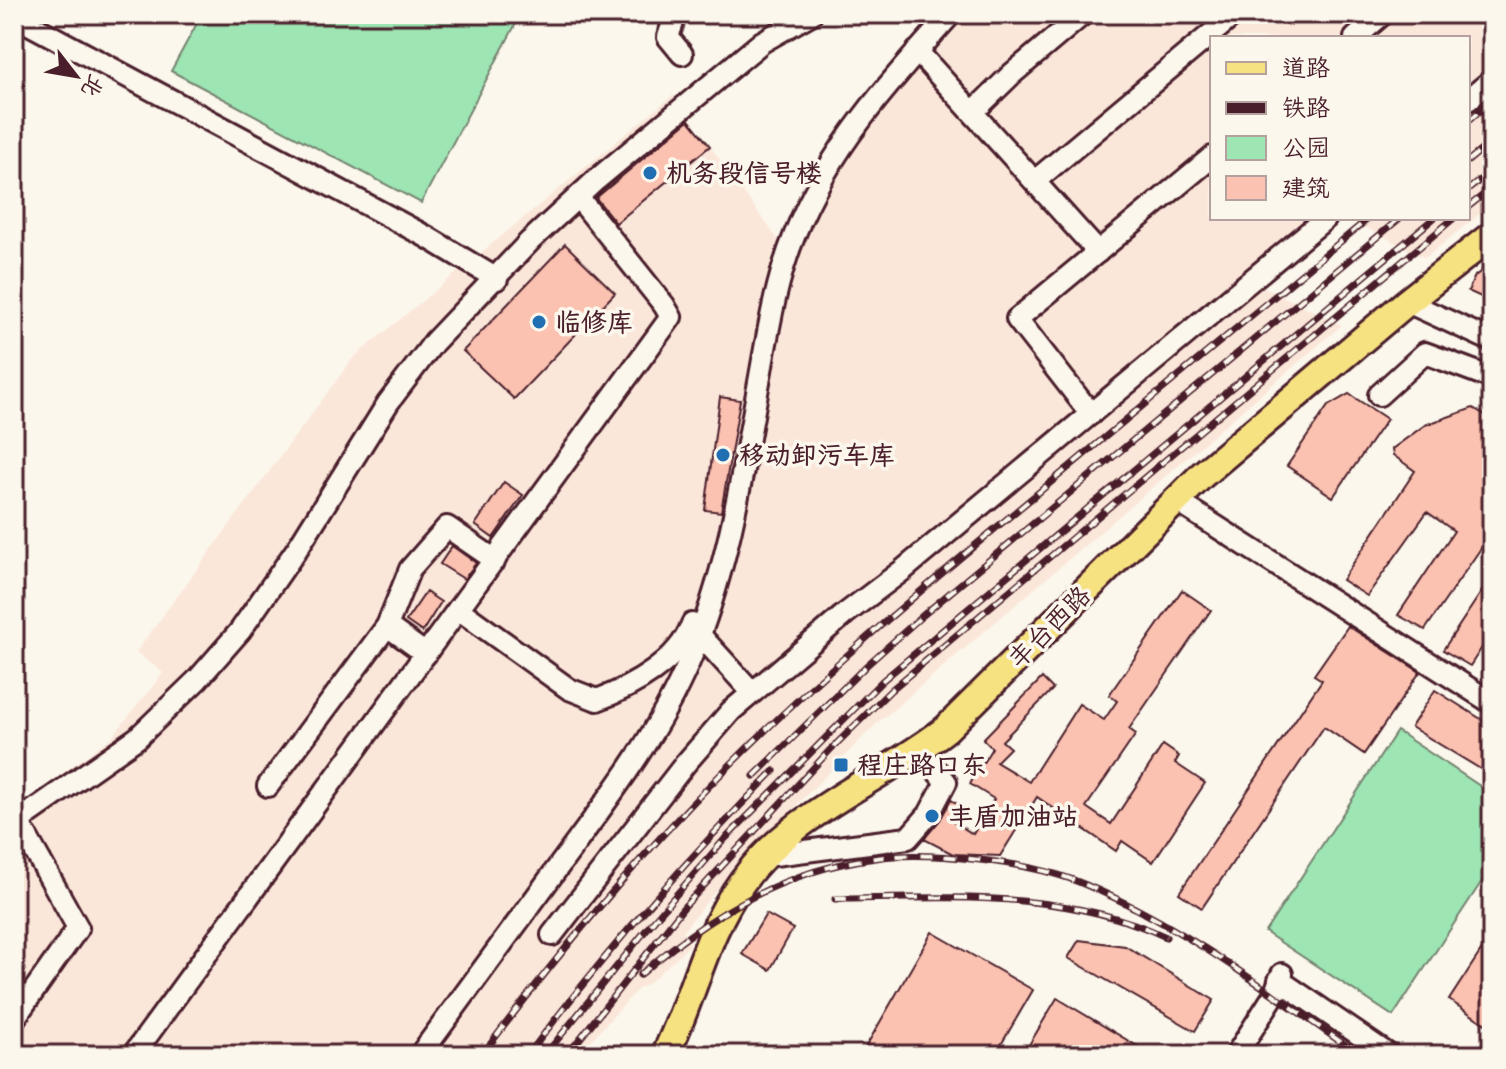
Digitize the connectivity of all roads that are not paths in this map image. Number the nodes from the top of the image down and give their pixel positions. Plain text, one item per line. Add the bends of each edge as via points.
1 (676, 14) edge
2 (811, 14) edge
3 (951, 14) edge
4 (1083, 14) edge
5 (1235, 14) edge
6 (1383, 14) edge
7 (14, 16) edge
8 (1357, 36) edge
9 (917, 51) junction
10 (682, 54) dead end
11 (1492, 80) edge
12 (1470, 98) edge
13 (973, 112) junction
14 (1210, 159) edge
15 (1036, 180) junction
16 (578, 197) junction
17 (1324, 220) edge
18 (1492, 235) edge
19 (1098, 252) junction
20 (497, 279) junction
21 (1407, 302) junction
22 (1492, 341) edge
23 (1492, 378) edge
24 (1379, 395) dead end
25 (1091, 414) junction
26 (1175, 500) junction
27 (725, 553) junction
28 (495, 560) junction
29 (458, 609) junction
30 (387, 626) junction
31 (699, 634) junction
32 (426, 654) junction
33 (752, 692) junction
34 (1492, 703) edge
35 (919, 750) junction
36 (268, 786) dead end
37 (16, 823) edge
38 (766, 856) junction
39 (552, 935) dead end
40 (14, 1019) edge
41 (133, 1055) edge
42 (420, 1055) edge
43 (665, 1055) edge
44 (1236, 1055) edge
45 (1389, 1055) edge

1 - 10 street via 668,37
2 - 16 street via 762,42
3 - 9 street
4 - 13 street
5 - 15 street
6 - 8 street
7 - 20 street
9 - 13 street
9 - 27 street via 840,149 795,233 779,281
11 - 12 street
13 - 15 street
14 - 19 street
15 - 19 street
16 - 20 street
16 - 28 street via 671,317
17 - 25 street
18 - 21 main road, 丰台西路
19 - 25 street via 1017,319
20 - 37 street via 434,342 388,403 297,549 240,631 198,679 137,738
21 - 22 street
21 - 26 main road, 丰台西路
23 - 24 street via 1425,353
25 - 33 street
26 - 34 street
26 - 35 main road, 丰台西路 via 974,703
27 - 29 street via 678,649 629,685 597,700 569,689
27 - 31 street
28 - 29 street
28 - 30 street via 447,527 410,569
29 - 32 street
30 - 32 street
30 - 36 street
31 - 33 street
31 - 42 street via 674,696 640,753
32 - 41 street
33 - 39 street via 685,764
35 - 38 main road, 丰台西路 via 832,802
35 - 38 street via 946,782 908,838
37 - 40 street via 78,928
38 - 43 main road, 丰台西路 via 724,911
44 - 45 street via 1281,977

